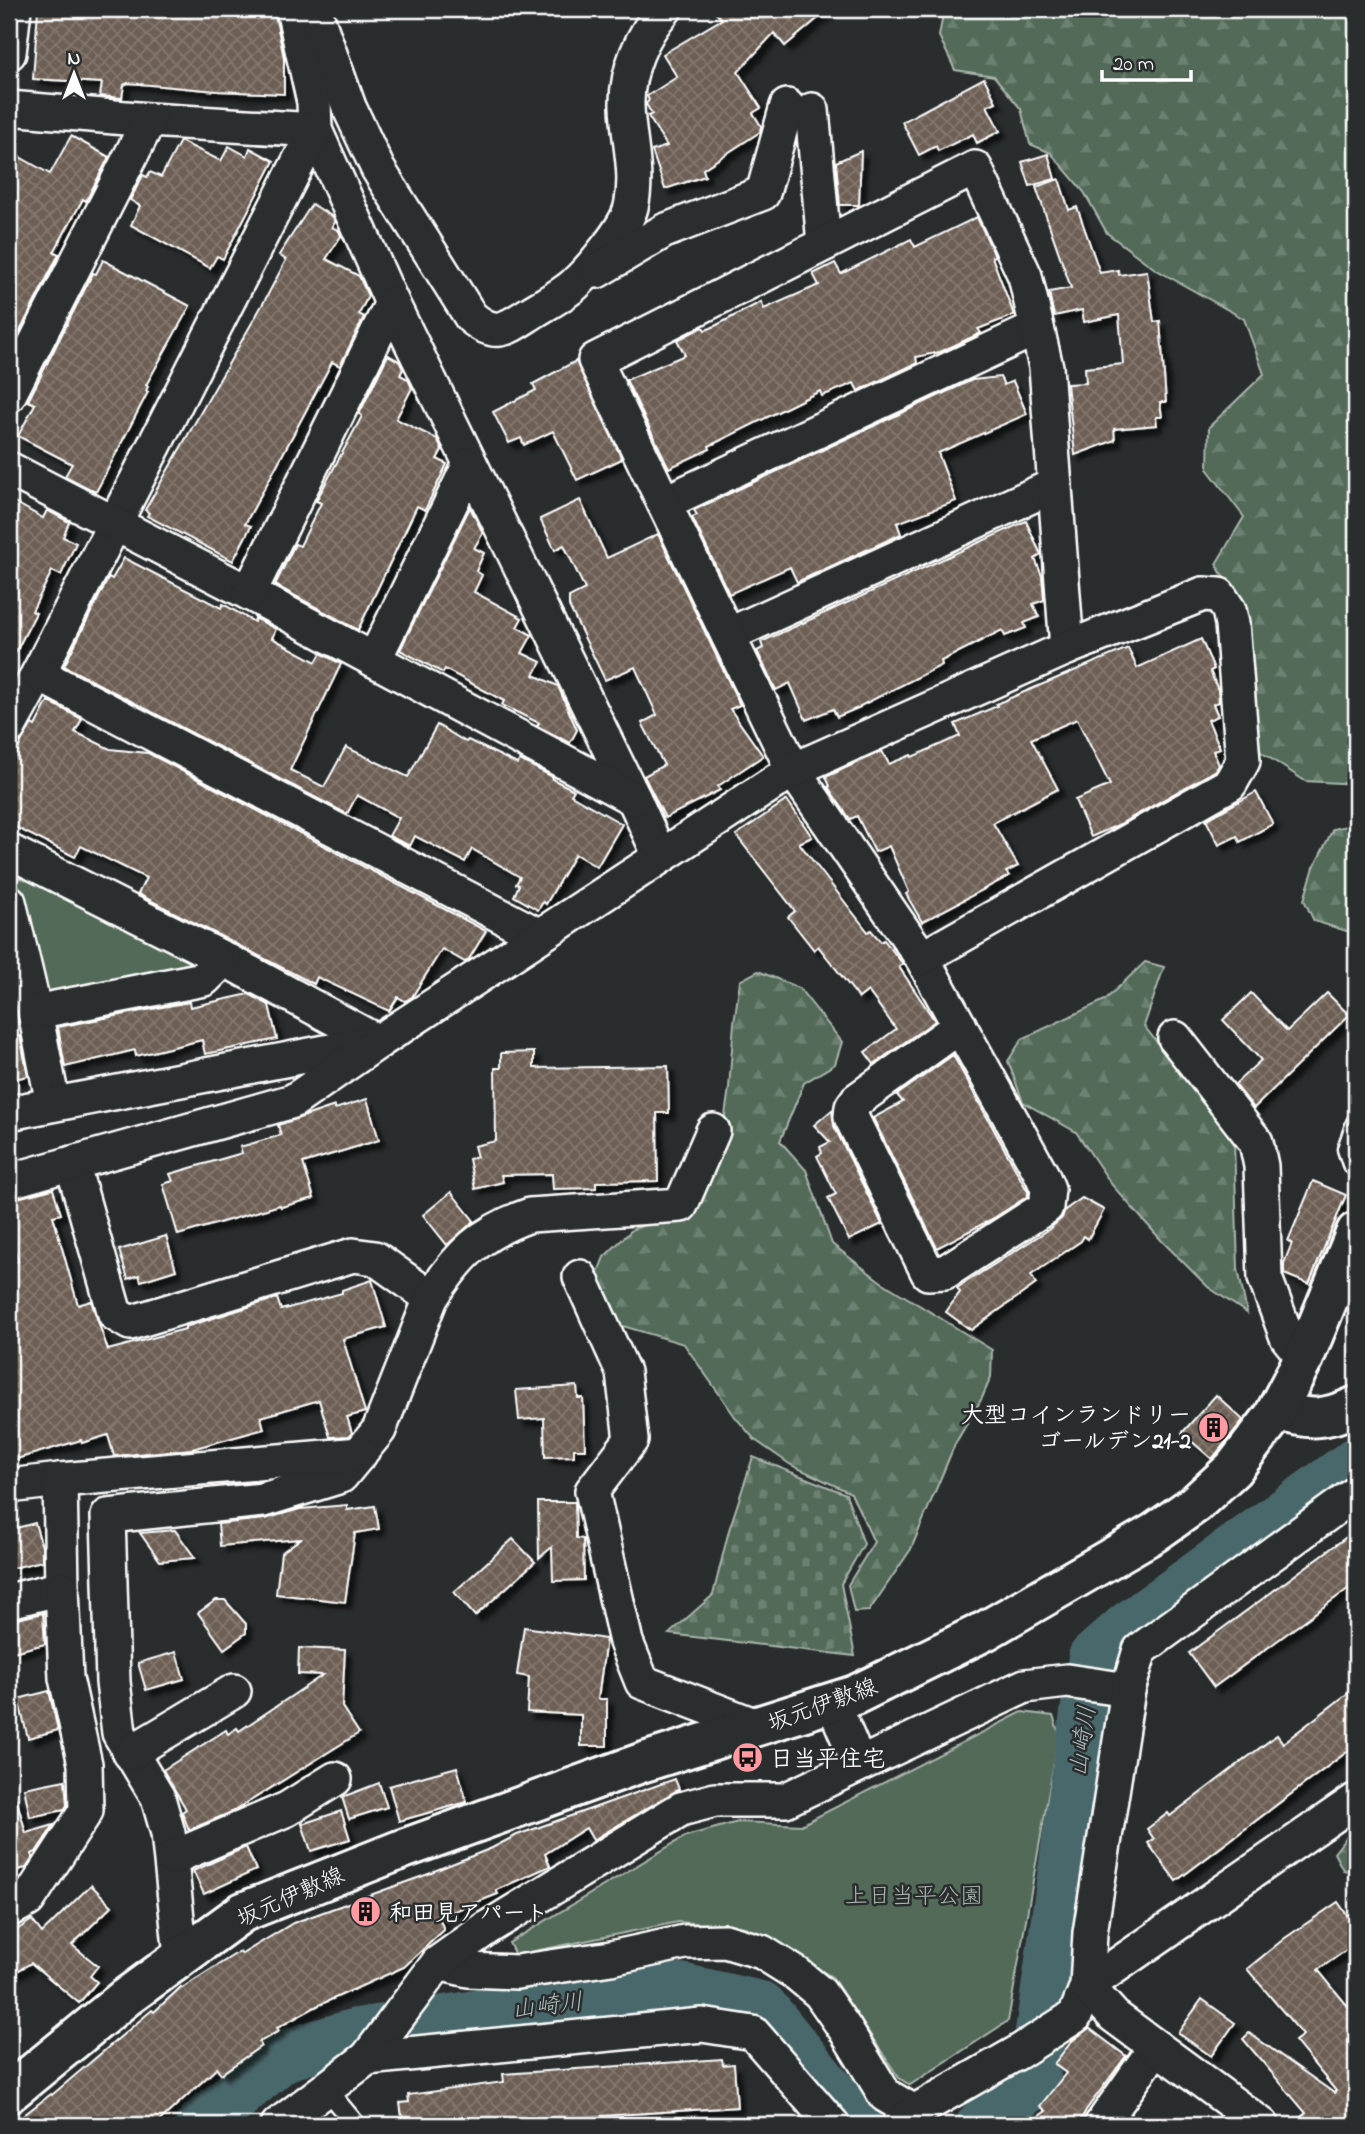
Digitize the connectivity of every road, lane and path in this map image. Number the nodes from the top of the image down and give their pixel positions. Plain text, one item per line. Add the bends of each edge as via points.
1 (13, 9) edge
2 (293, 9) edge
3 (314, 9) edge
4 (665, 9) edge
5 (9, 53) edge
6 (9, 107) edge
7 (149, 120) junction
8 (315, 130) junction
9 (824, 244) junction
10 (575, 285) junction
11 (392, 303) junction
12 (1037, 328) junction
13 (9, 395) edge
14 (470, 464) junction
15 (9, 469) edge
16 (1055, 485) junction
17 (664, 503) junction
18 (114, 522) junction
19 (249, 593) junction
20 (728, 635) junction
21 (1067, 648) junction
22 (374, 660) junction
23 (38, 674) junction
24 (9, 727) edge
25 (793, 770) junction
26 (634, 799) junction
27 (9, 851) edge
28 (660, 856) junction
29 (9, 902) edge
30 (538, 935) junction
31 (922, 958) junction
32 (224, 959) junction
33 (34, 1012) junction
34 (960, 1026) junction
35 (1175, 1038) dead end
36 (378, 1042) junction
37 (53, 1104) junction
38 (9, 1113) edge
39 (1356, 1122) edge
40 (713, 1131) dead end
41 (72, 1163) junction
42 (1356, 1167) edge
43 (9, 1181) edge
44 (1356, 1232) edge
45 (580, 1277) dead end
46 (431, 1298) junction
47 (1304, 1358) junction
48 (1356, 1406) edge
49 (1278, 1410) junction
50 (360, 1454) junction
51 (60, 1480) junction
52 (9, 1486) edge
53 (1356, 1493) edge
54 (62, 1588) junction
55 (9, 1601) edge
56 (1128, 1689) junction
57 (234, 1692) dead end
58 (833, 1703) junction
59 (759, 1727) junction
60 (130, 1753) junction
61 (859, 1764) junction
62 (335, 1779) dead end
63 (1356, 1800) edge
64 (172, 1858) junction
65 (9, 1910) edge
66 (181, 1956) junction
67 (438, 1964) junction
68 (1087, 1986) junction
69 (1156, 2047) junction
70 (368, 2058) junction
71 (326, 2089) junction
72 (9, 2093) edge
73 (906, 2118) edge
74 (278, 2125) edge
75 (356, 2125) edge
76 (833, 2125) edge
77 (1101, 2125) edge
78 (1262, 2125) edge

1 - 5 street
2 - 8 street via 314,102
3 - 10 street via 349,107 378,169 471,317 485,330 505,330
4 - 10 street via 638,50 630,82 631,206 624,225
6 - 7 street
7 - 8 street
7 - 13 street
8 - 11 street
8 - 18 street
9 - 10 street via 799,108 763,193 664,231
9 - 12 street via 975,168 1025,276
9 - 17 street via 595,360
11 - 14 street
11 - 19 street
12 - 16 street via 1045,367
12 - 17 street
14 - 22 street
14 - 26 street
15 - 18 street
16 - 20 street
16 - 21 street
17 - 20 street
18 - 19 street
18 - 23 street
19 - 22 street
20 - 25 street
21 - 25 street
21 - 31 street via 1203,594 1219,595 1229,610 1243,761 1230,784
22 - 26 street
23 - 24 street
23 - 30 street
25 - 28 street
25 - 31 street
26 - 28 street
27 - 32 street
28 - 30 street
29 - 33 street
30 - 36 street
31 - 34 street
32 - 33 street via 204,979
32 - 36 street
33 - 37 street
34 - 34 street via 852,1107 851,1117 928,1273 945,1272 1045,1207 1048,1189
35 - 47 street via 1256,1142 1265,1278 1287,1337
36 - 37 street
36 - 41 street via 293,1101
37 - 38 street
39 - 42 lane via 1347,1149
40 - 46 street via 681,1205 530,1215 506,1223 486,1234 450,1267
41 - 43 street
41 - 46 street via 115,1314 131,1322 353,1255 375,1258
44 - 47 main road, 坂元伊敷線
45 - 59 street via 622,1372 631,1440 592,1491 630,1652 642,1682
46 - 50 street via 379,1430
47 - 49 main road, 坂元伊敷線
48 - 49 main road via 1331,1416 1303,1419
49 - 58 main road, 坂元伊敷線 via 1233,1469 1154,1533 985,1632
50 - 51 street
50 - 60 street via 341,1476 263,1500 108,1516 113,1682 119,1733
51 - 52 street
51 - 54 street
53 - 56 street via 1140,1650
54 - 55 street
54 - 65 street via 66,1678 85,1764 86,1811 28,1900
56 - 61 street via 1067,1681 1025,1686
56 - 68 street via 1090,1933
57 - 60 street
58 - 59 main road, 坂元伊敷線
58 - 61 street
59 - 66 main road, 坂元伊敷線 via 642,1763 306,1886 243,1912
60 - 64 street via 158,1798
61 - 67 street via 785,1800 715,1800 681,1809 486,1928
62 - 64 street via 287,1809
63 - 68 street
64 - 66 street
66 - 72 main road, 坂元伊敷線
67 - 70 street
67 - 73 street via 517,1972 685,1942 725,1941 762,1952 820,1993 885,2095
68 - 69 street via 1114,2016
68 - 73 street via 1074,2016
69 - 77 street
69 - 78 street
70 - 71 street
70 - 76 street via 702,2025 753,2033
71 - 74 street
71 - 75 lane

